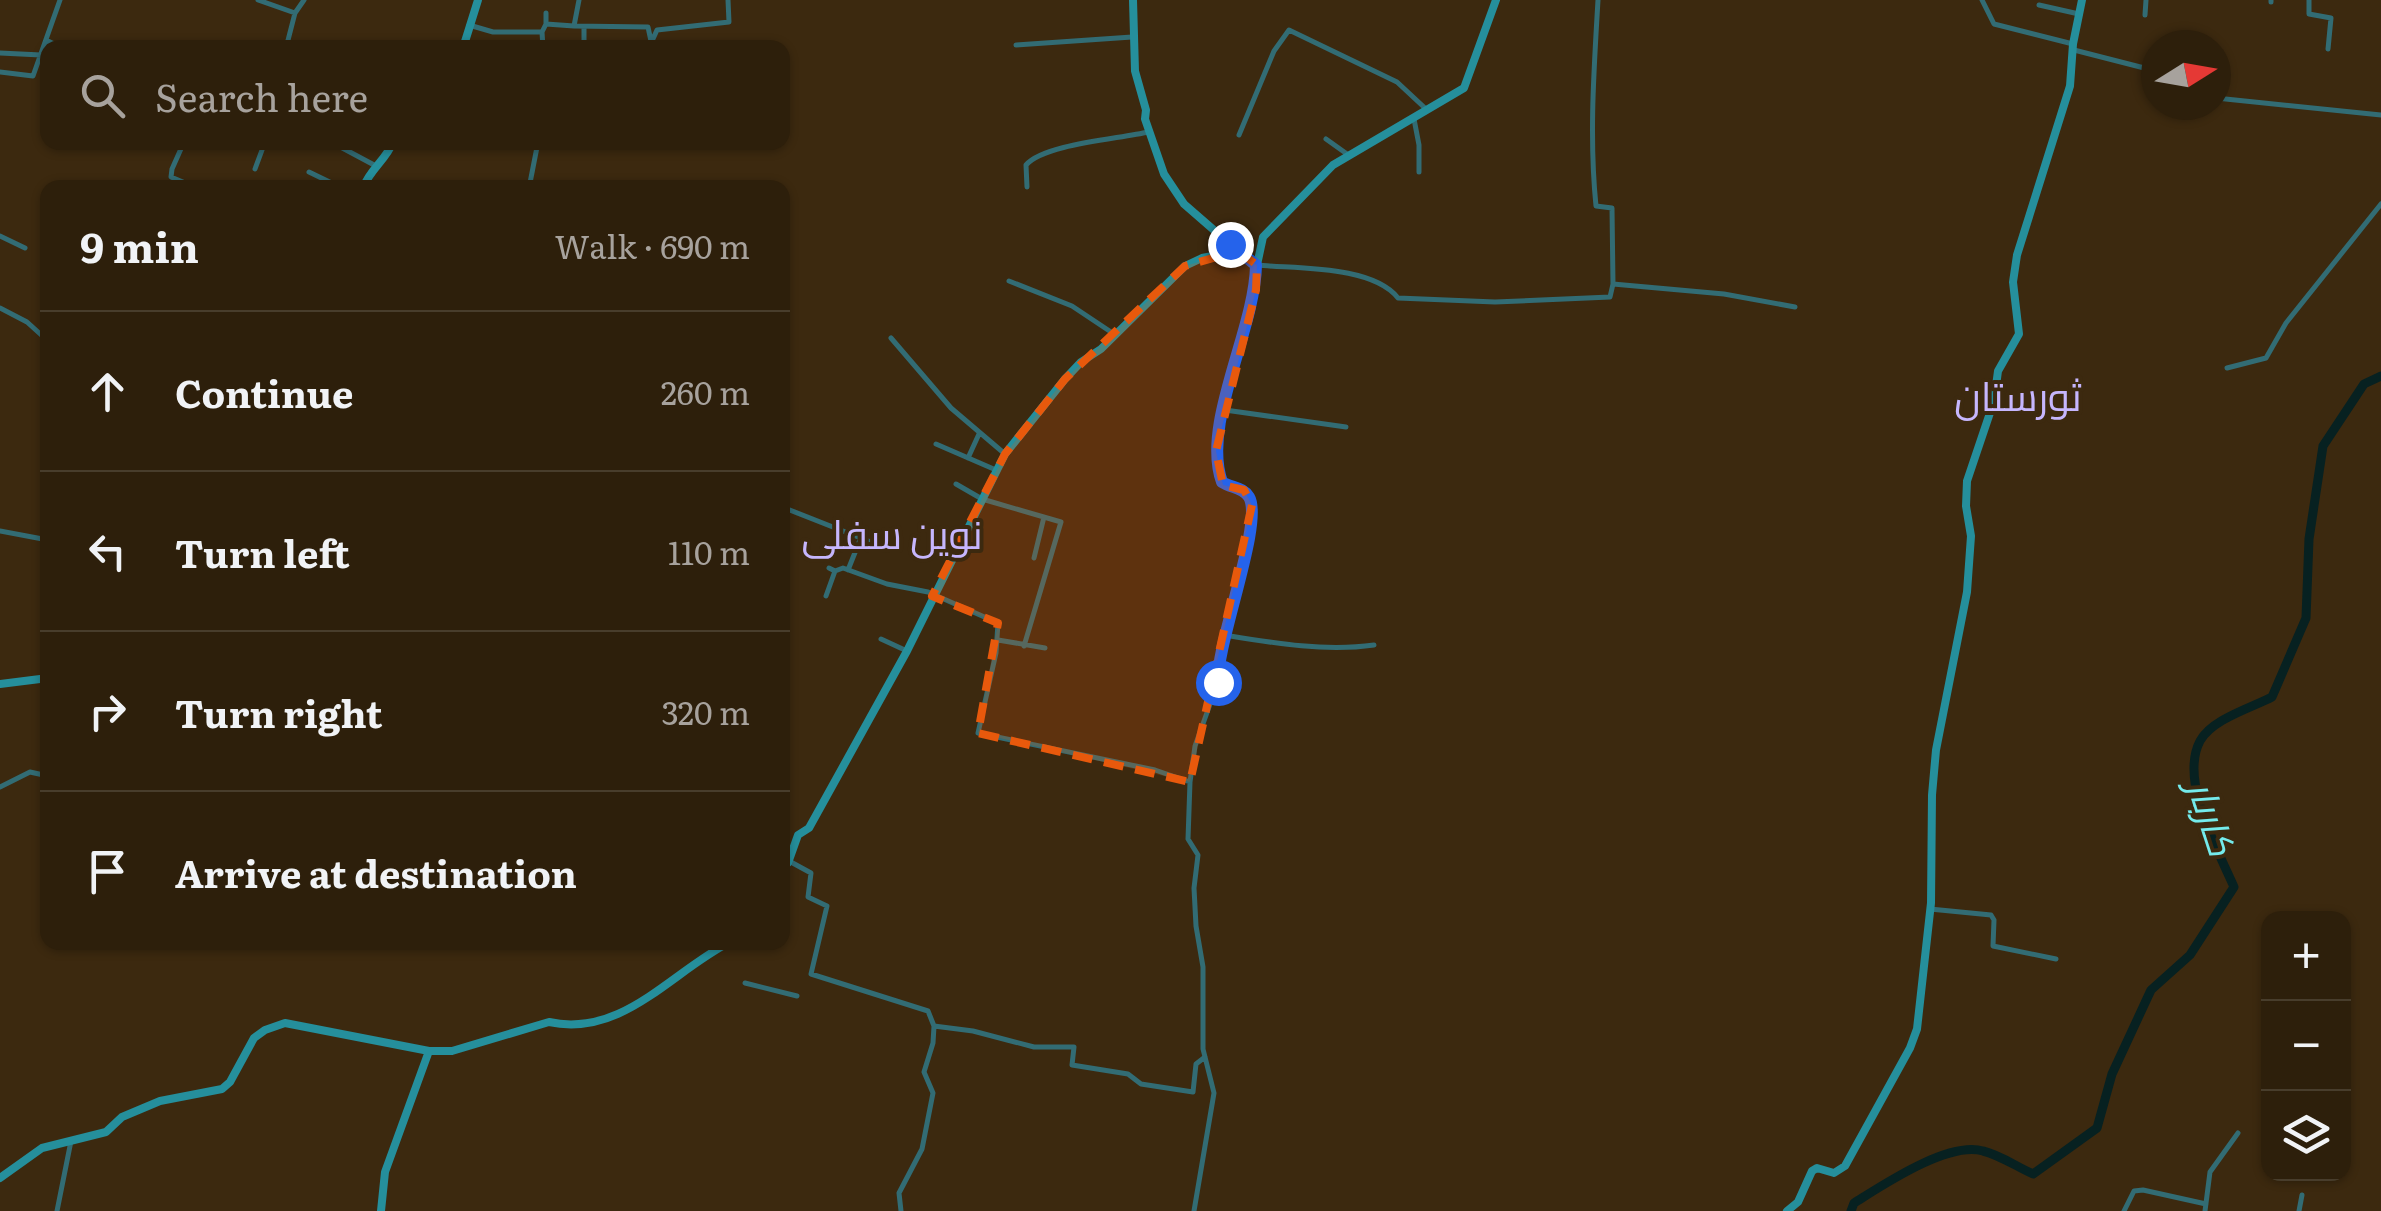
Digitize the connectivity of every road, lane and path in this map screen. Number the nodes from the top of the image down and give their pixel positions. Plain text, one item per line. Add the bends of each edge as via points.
1 (60, 0) edge
2 (258, 0) edge
3 (304, 0) edge
4 (478, 0) edge
5 (579, 0) edge
6 (728, 0) edge
7 (1132, 0) edge
8 (1496, 0) edge
9 (1598, 0) edge
10 (1982, 0) edge
11 (2082, 0) edge
12 (2146, 0) edge
13 (2309, 0) edge
14 (2039, 5) dead end
15 (295, 13) junction
16 (546, 13) dead end
17 (2079, 14) junction
18 (2145, 15) dead end
19 (469, 25) junction
20 (574, 26) junction
21 (584, 27) junction
22 (544, 28) junction
23 (1132, 38) junction
24 (46, 40) edge
25 (288, 40) edge
26 (465, 40) edge
27 (543, 40) edge
28 (584, 40) edge
29 (651, 40) edge
30 (653, 40) edge
31 (1016, 45) dead end
32 (2073, 47) junction
33 (2328, 49) dead end
34 (0, 53) edge
35 (40, 55) edge
36 (40, 58) edge
37 (2141, 67) edge
38 (0, 72) edge
39 (2231, 100) edge
40 (1426, 109) junction
41 (1414, 116) junction
42 (2381, 116) edge
43 (1150, 131) junction
44 (1239, 134) dead end
45 (1326, 139) dead end
46 (180, 150) edge
47 (262, 150) edge
48 (352, 150) edge
49 (390, 150) edge
50 (536, 150) edge
51 (1347, 154) junction
52 (376, 166) junction
53 (256, 169) dead end
54 (309, 172) dead end
55 (1419, 172) dead end
56 (178, 180) edge
57 (326, 180) edge
58 (368, 180) edge
59 (531, 180) edge
60 (1027, 187) dead end
61 (2381, 204) edge
62 (0, 236) edge
63 (25, 248) dead end
64 (1238, 251) junction
65 (1256, 265) junction
66 (1009, 281) dead end
67 (1613, 284) junction
68 (1795, 307) dead end
69 (0, 308) edge
70 (40, 334) edge
71 (1114, 334) junction
72 (892, 338) dead end
73 (2227, 368) dead end
74 (1225, 410) junction
75 (1346, 427) dead end
76 (979, 434) junction
77 (936, 444) dead end
78 (1005, 454) junction
79 (968, 458) junction
80 (996, 470) junction
81 (956, 484) dead end
82 (982, 499) junction
83 (790, 510) edge
84 (1044, 517) junction
85 (0, 531) edge
86 (40, 538) edge
87 (860, 540) junction
88 (876, 544) dead end
89 (1034, 558) dead end
90 (848, 570) junction
91 (826, 596) dead end
92 (932, 596) junction
93 (1224, 635) junction
94 (881, 639) dead end
95 (998, 640) junction
96 (1374, 645) dead end
97 (1024, 646) junction
98 (1045, 648) dead end
99 (907, 651) junction
100 (40, 679) edge
101 (0, 684) edge
102 (40, 774) edge
103 (1190, 782) junction
104 (0, 787) edge
105 (790, 854) edge
106 (790, 865) edge
107 (1930, 909) junction
108 (717, 950) edge
109 (2056, 959) dead end
110 (745, 983) dead end
111 (797, 996) dead end
112 (934, 1026) junction
113 (430, 1050) junction
114 (1205, 1057) junction
115 (2238, 1133) dead end
116 (71, 1141) junction
117 (0, 1178) edge
118 (2302, 1196) dead end
119 (2206, 1208) edge
120 (57, 1211) edge
121 (381, 1211) edge
122 (901, 1211) edge
123 (1194, 1211) edge
124 (1787, 1211) edge
125 (2124, 1211) edge
126 (2299, 1211) edge

1 - 24 street
2 - 15 street
3 - 15 street
4 - 19 street
5 - 20 street
6 - 30 street via 729,22 656,30
7 - 23 street
8 - 40 street via 1464,88
9 - 67 street via 1590,126 1596,206 1612,208
10 - 32 street via 1994,24
11 - 17 street
12 - 18 street
13 - 33 street via 2309,14 2331,18
14 - 17 street
15 - 25 street
16 - 22 street
17 - 32 street
19 - 22 street via 493,32
19 - 26 street
20 - 21 street
20 - 22 street
21 - 28 street
21 - 29 street via 648,28
22 - 27 street
23 - 31 street
23 - 43 street
32 - 37 street
32 - 107 street via 2070,86 2017,256 2019,334 1998,371 1967,481 1972,536 1936,750
34 - 35 street
36 - 38 street via 33,76
39 - 42 street
40 - 41 street
40 - 44 street via 1397,82 1288,30
41 - 51 street
41 - 55 street
43 - 60 street via 1034,156 1026,165
43 - 64 street via 1164,174 1184,204
45 - 51 street
46 - 56 street via 171,177
47 - 53 street
48 - 52 street
49 - 52 street
50 - 59 street
51 - 65 street via 1264,236
52 - 58 street
54 - 57 street
61 - 73 street via 2266,358
62 - 63 street
64 - 65 street
64 - 71 street via 1185,266
65 - 67 street via 1331,268 1390,288 1398,298 1438,301 1610,297
65 - 74 street via 1256,290
66 - 71 street via 1072,306
67 - 68 street
69 - 70 street
71 - 78 street via 1065,379
72 - 76 street
74 - 75 street
74 - 93 street via 1217,434 1218,471 1222,482 1244,490 1252,506
76 - 78 street
76 - 79 street
77 - 79 street
78 - 80 street
79 - 80 street
80 - 82 street
81 - 82 street
82 - 84 street
82 - 92 street
83 - 87 street
84 - 89 street
84 - 97 street via 1061,522
85 - 86 street
87 - 88 street
87 - 90 street
90 - 91 street via 832,569
90 - 92 street
92 - 95 street via 998,623
92 - 99 street
93 - 96 street via 1278,644
93 - 103 street
94 - 99 street
95 - 97 street
95 - 103 street via 978,733
97 - 98 street
99 - 105 street
100 - 101 street
102 - 104 street via 30,772
103 - 114 street via 1188,839 1198,854 1194,888
106 - 112 street via 811,873 808,897 826,906 811,974 928,1011
107 - 109 street via 1991,916 1993,946
107 - 124 street via 1910,1048 1845,1166 1834,1173 1812,1171
108 - 113 street via 612,1018 549,1022 452,1051
110 - 111 street
112 - 114 street via 1034,1048 1074,1048 1072,1065 1192,1092 1196,1064
112 - 122 street via 924,1072 932,1093 922,1149 898,1194
113 - 116 street via 285,1024 254,1038 222,1089 160,1102 122,1117 106,1132
113 - 121 street via 385,1172
114 - 123 street via 1214,1093
115 - 119 street via 2210,1172
116 - 117 street via 42,1148
116 - 120 street
118 - 126 street
119 - 125 street via 2143,1190 2134,1191

